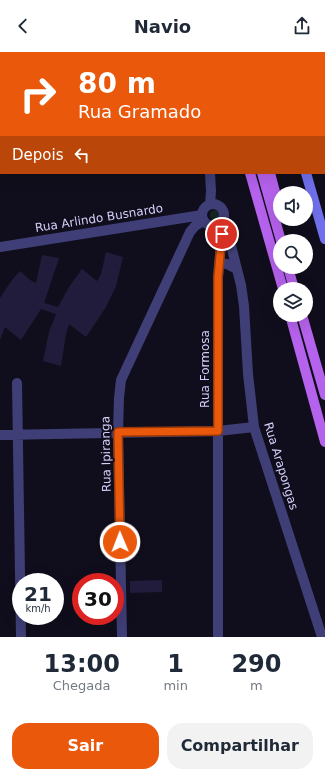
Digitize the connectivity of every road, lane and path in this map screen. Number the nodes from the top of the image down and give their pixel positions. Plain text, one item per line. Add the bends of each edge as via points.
1 (210, 174) edge
2 (250, 174) edge
3 (262, 174) edge
4 (270, 174) edge
5 (306, 174) edge
6 (210, 204) junction
7 (224, 220) junction
8 (206, 221) junction
9 (222, 234) junction
10 (279, 234) edge
11 (281, 234) edge
12 (325, 239) edge
13 (0, 247) edge
14 (232, 250) junction
15 (219, 263) junction
16 (237, 269) junction
17 (281, 282) edge
18 (292, 322) edge
19 (304, 322) edge
20 (18, 383) dead end
21 (325, 395) edge
22 (254, 427) junction
23 (218, 431) junction
24 (118, 432) junction
25 (0, 435) edge
26 (18, 435) junction
27 (325, 442) edge
28 (20, 637) edge
29 (122, 637) edge
30 (218, 637) edge
31 (322, 637) edge

1 - 6 street
2 - 17 main road
3 - 10 main road
4 - 11 main road via 279,208
5 - 12 main road
6 - 7 street via 221,207 225,214
6 - 8 street via 204,208
7 - 8 street via 216,226
7 - 9 street, Rua Formosa
7 - 14 street, Rua Arapongas
8 - 9 street, Rua Arapongas
8 - 13 street, Rua Arlindo Busnardo
8 - 24 street, Rua Ipiranga via 195,226 190,232 121,380
9 - 14 street, Rua Arapongas
9 - 15 street, Rua Formosa
14 - 16 street, Rua Arapongas
15 - 16 street
15 - 23 street, Rua Formosa
16 - 22 street, Rua Arapongas via 244,306
18 - 27 main road
19 - 21 main road
20 - 26 street
22 - 23 street
22 - 31 street, Rua Arapongas
23 - 24 street
23 - 30 street, Rua Formosa
24 - 26 street
24 - 29 street, Rua Ipiranga
25 - 26 street
26 - 28 street

